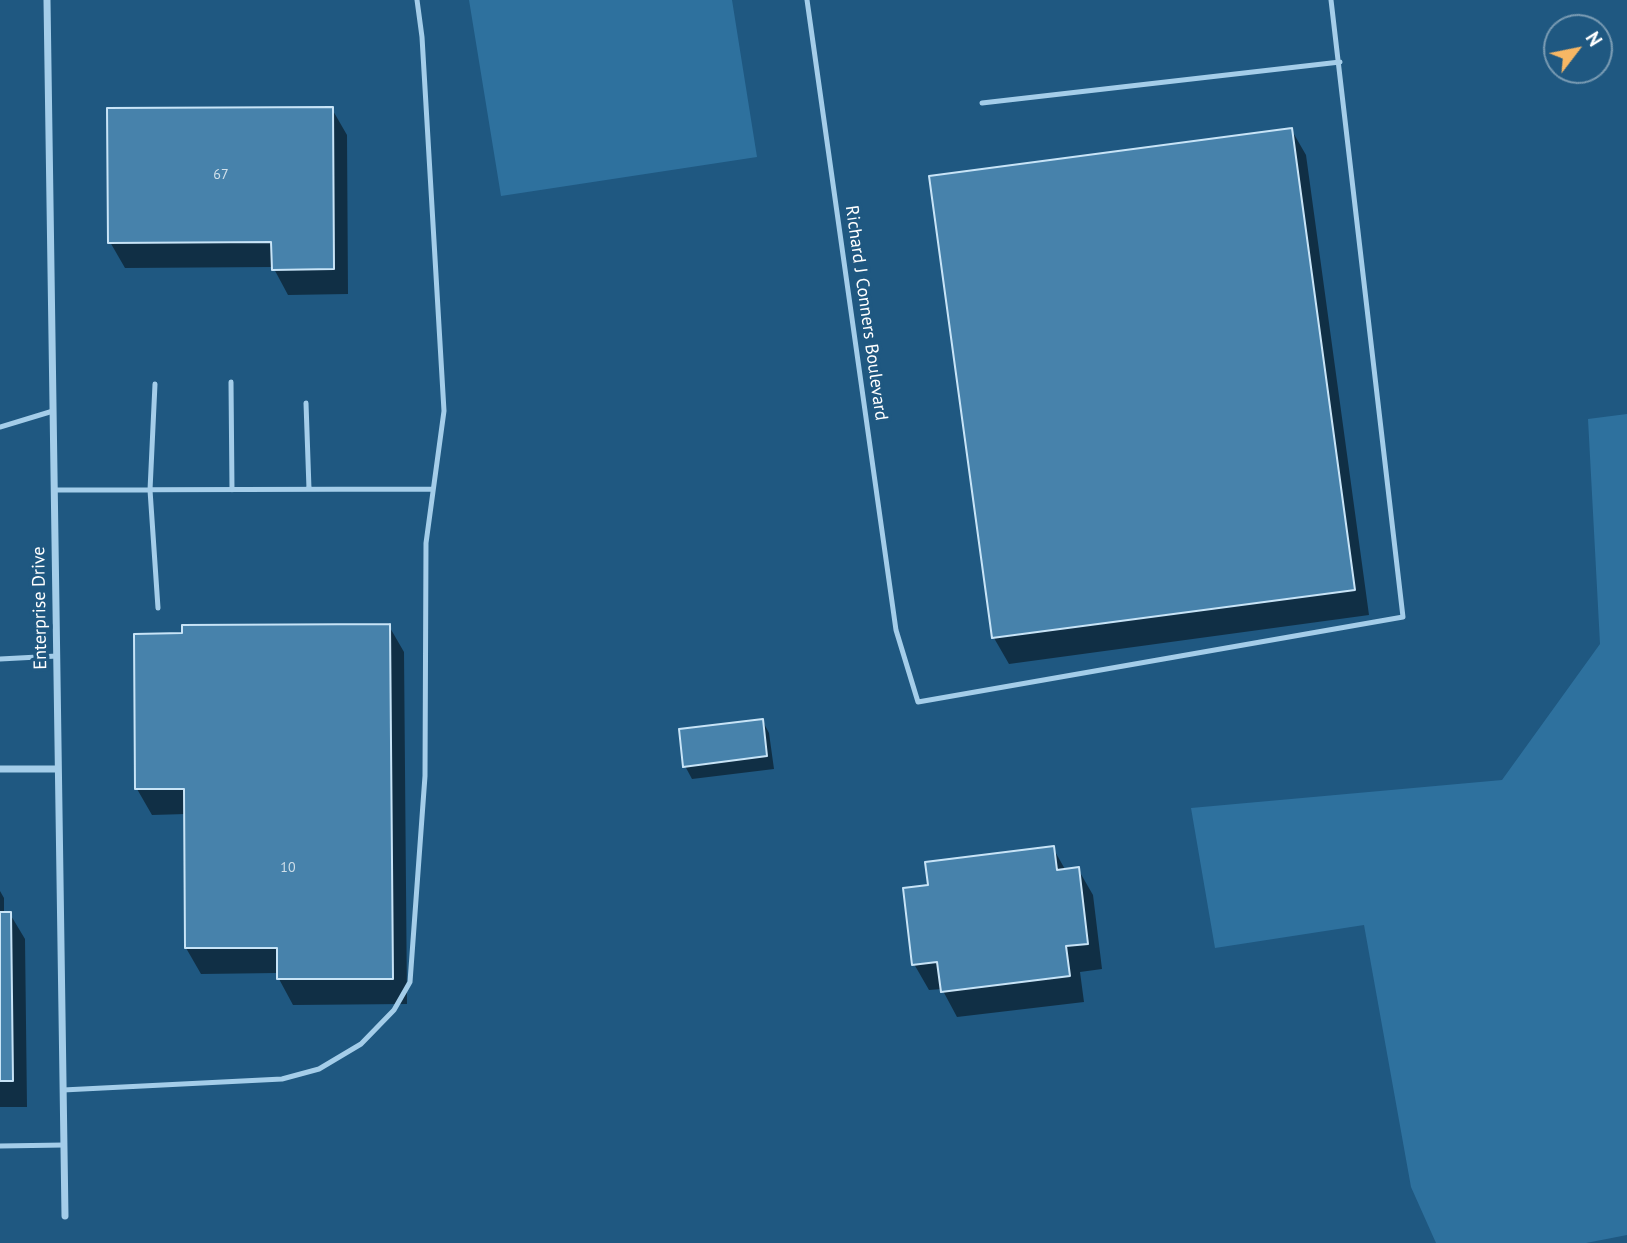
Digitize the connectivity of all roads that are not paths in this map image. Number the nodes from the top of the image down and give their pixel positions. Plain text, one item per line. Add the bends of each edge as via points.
1 (47, 0) edge
2 (418, 0) edge
3 (807, 0) edge
4 (1331, 0) edge
5 (1340, 62) junction
6 (982, 103) dead end
7 (231, 382) dead end
8 (155, 384) dead end
9 (306, 403) dead end
10 (53, 411) junction
11 (0, 427) edge
12 (309, 489) junction
13 (433, 489) junction
14 (54, 490) junction
15 (150, 490) junction
16 (232, 490) junction
17 (158, 608) dead end
18 (57, 656) junction
19 (0, 659) edge
20 (0, 769) edge
21 (58, 769) junction
22 (63, 1090) junction
23 (64, 1145) junction
24 (0, 1146) edge
25 (65, 1216) dead end

1 - 10 street, Enterprise Drive
2 - 13 lane via 444,411
3 - 5 lane, Richard J Conners Boulevard via 896,630 918,702 1404,617
4 - 5 lane
5 - 6 lane
7 - 16 lane
8 - 15 lane
9 - 12 lane
10 - 11 lane
10 - 14 street, Enterprise Drive
12 - 13 lane
12 - 16 lane
13 - 22 lane via 426,543 425,776 411,969 410,982 394,1010 361,1044 319,1069 282,1079
14 - 15 lane
14 - 18 street, Enterprise Drive
15 - 16 lane
15 - 17 lane
18 - 19 lane
18 - 21 street, Enterprise Drive
20 - 21 street
21 - 22 street, Enterprise Drive
22 - 23 street, Enterprise Drive
23 - 24 lane
23 - 25 street, Enterprise Drive

